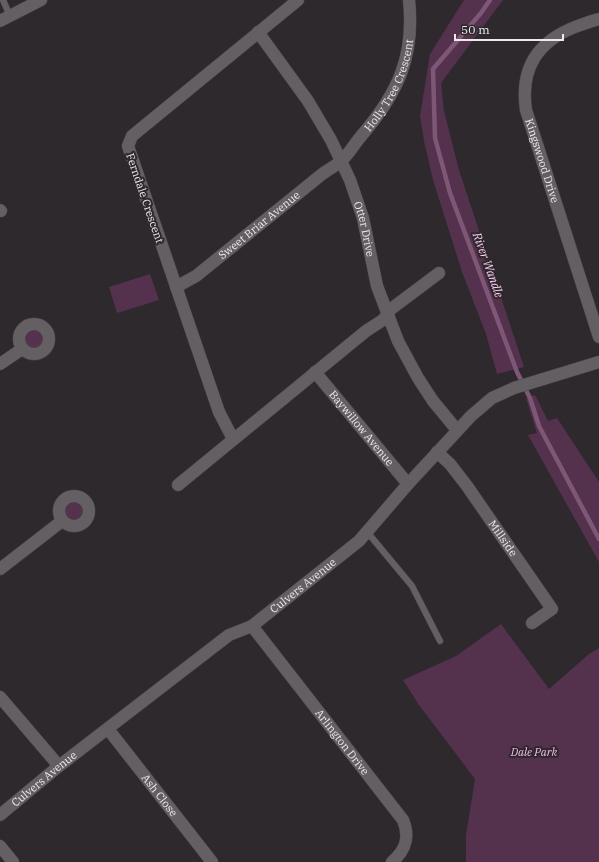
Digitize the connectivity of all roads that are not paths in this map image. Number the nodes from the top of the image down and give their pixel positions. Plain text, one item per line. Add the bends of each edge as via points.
1 (3, 0) edge
2 (41, 0) edge
3 (298, 0) edge
4 (409, 0) edge
5 (5, 19) edge
6 (599, 19) edge
7 (258, 32) junction
8 (341, 161) junction
9 (439, 273) dead end
10 (176, 287) junction
11 (387, 314) junction
12 (599, 337) edge
13 (22, 349) dead end
14 (599, 362) edge
15 (0, 364) edge
16 (315, 372) junction
17 (457, 430) junction
18 (233, 439) junction
19 (437, 452) junction
20 (408, 484) junction
21 (178, 485) dead end
22 (62, 521) dead end
23 (368, 533) junction
24 (0, 569) edge
25 (532, 623) dead end
26 (252, 626) junction
27 (440, 641) dead end
28 (0, 697) edge
29 (108, 729) junction
30 (59, 766) junction
31 (0, 815) edge
32 (0, 846) edge
33 (13, 862) edge
34 (212, 862) edge
35 (392, 862) edge

1 - 5 lane
2 - 5 street
3 - 7 street, Ferndale Crescent
4 - 8 street, Holly Tree Crescent via 410,39 399,79 382,112
6 - 12 street, Kingswood Drive via 564,32 543,46 528,72 525,92 526,110
7 - 8 street, Otter Drive via 308,101
7 - 10 street, Ferndale Crescent via 129,140 128,151
8 - 10 street, Sweet Briar Avenue via 321,174 196,276
8 - 11 street, Otter Drive via 363,218 377,286
9 - 11 street
10 - 18 street, Ferndale Crescent via 219,412
11 - 16 street via 383,320
11 - 17 street, Otter Drive via 418,378
13 - 15 street
14 - 17 street, Culvers Avenue via 502,392 484,404
16 - 18 street
16 - 20 street, Baywillow Avenue
17 - 19 street, Culvers Avenue
18 - 21 street
19 - 20 street, Culvers Avenue
19 - 25 street, Millside via 467,486 552,609
20 - 23 street, Culvers Avenue
22 - 24 street
23 - 26 street, Culvers Avenue
23 - 27 lane via 412,586
26 - 29 street, Culvers Avenue via 229,635
26 - 35 street, Arlington Drive via 403,820 407,829 405,845 402,853
28 - 30 street
29 - 30 street, Culvers Avenue
29 - 34 street, Ash Close
30 - 31 street, Culvers Avenue
32 - 33 street

